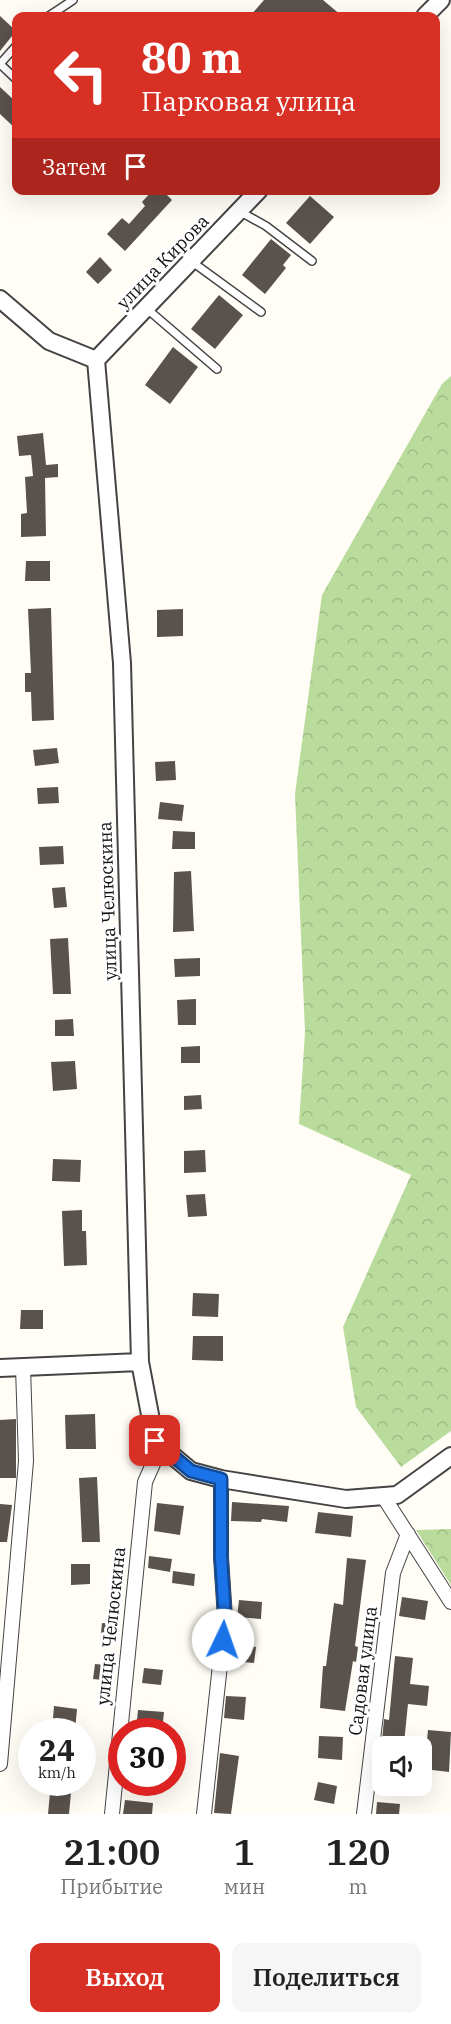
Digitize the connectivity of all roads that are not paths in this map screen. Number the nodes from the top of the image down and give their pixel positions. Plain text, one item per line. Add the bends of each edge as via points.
1 (73, 0) edge
2 (441, 0) edge
3 (55, 12) edge
4 (429, 12) edge
5 (12, 50) edge
6 (0, 64) edge
7 (12, 75) edge
8 (254, 195) edge
9 (239, 211) junction
10 (191, 261) junction
11 (312, 261) dead end
12 (0, 299) edge
13 (146, 308) junction
14 (261, 312) dead end
15 (96, 360) junction
16 (218, 369) dead end
17 (140, 1362) junction
18 (23, 1367) junction
19 (0, 1368) edge
20 (158, 1443) junction
21 (451, 1456) edge
22 (221, 1479) junction
23 (383, 1496) junction
24 (408, 1534) junction
25 (451, 1602) edge
26 (0, 1764) edge
27 (112, 1814) edge
28 (204, 1814) edge
29 (364, 1814) edge

1 - 3 lane
2 - 4 street
5 - 6 lane
6 - 7 lane
8 - 9 street, улица Кирова
9 - 10 street, улица Кирова
9 - 11 lane via 266,225
10 - 13 street, улица Кирова
10 - 14 lane
12 - 15 street via 49,340
13 - 15 street, улица Кирова
13 - 16 lane
15 - 17 street, улица Челюскина via 122,663
17 - 18 street
17 - 20 street, улица Челюскина
18 - 19 street
18 - 26 street via 26,1461
20 - 22 street via 191,1471
20 - 27 street, улица Челюскина via 145,1482
21 - 23 street via 397,1495
22 - 23 street via 346,1499
22 - 28 street via 225,1618
23 - 24 street
24 - 25 street
24 - 29 street, Садовая улица via 393,1574

